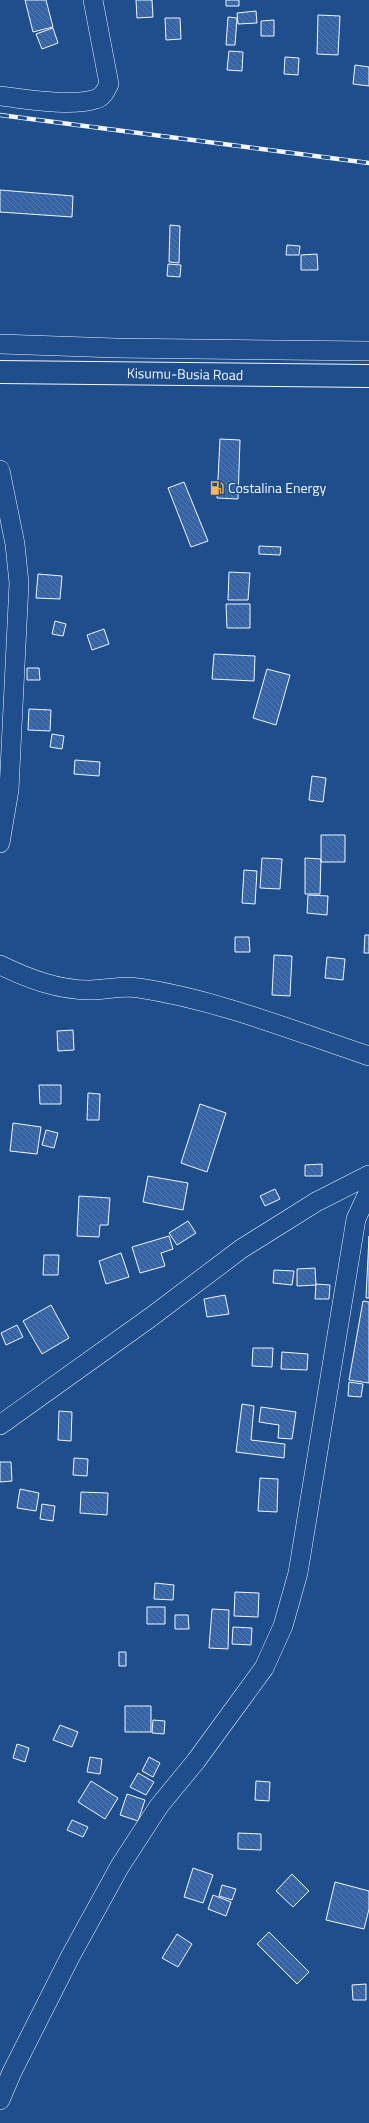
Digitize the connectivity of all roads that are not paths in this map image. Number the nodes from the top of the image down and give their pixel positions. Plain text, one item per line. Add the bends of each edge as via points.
1 (93, 0) edge
2 (0, 96) edge
3 (0, 344) edge
4 (369, 350) edge
5 (0, 372) edge
6 (369, 376) edge
7 (0, 470) edge
8 (0, 843) edge
9 (0, 965) edge
10 (369, 1056) edge
11 (369, 1175) edge
12 (369, 1191) edge
13 (0, 1425) edge
14 (0, 2100) edge

1 - 2 street via 110,84 105,92 97,99 80,102
3 - 4 street via 116,348
5 - 6 highway, Kisumu-Busia Road
7 - 8 street via 15,544 19,583 9,790
9 - 10 street via 27,978 62,987 89,990 137,987 209,1003
11 - 13 street via 316,1202 241,1249
12 - 14 street via 356,1220 298,1573 283,1626 264,1668 196,1761 159,1806 120,1866 70,1958

